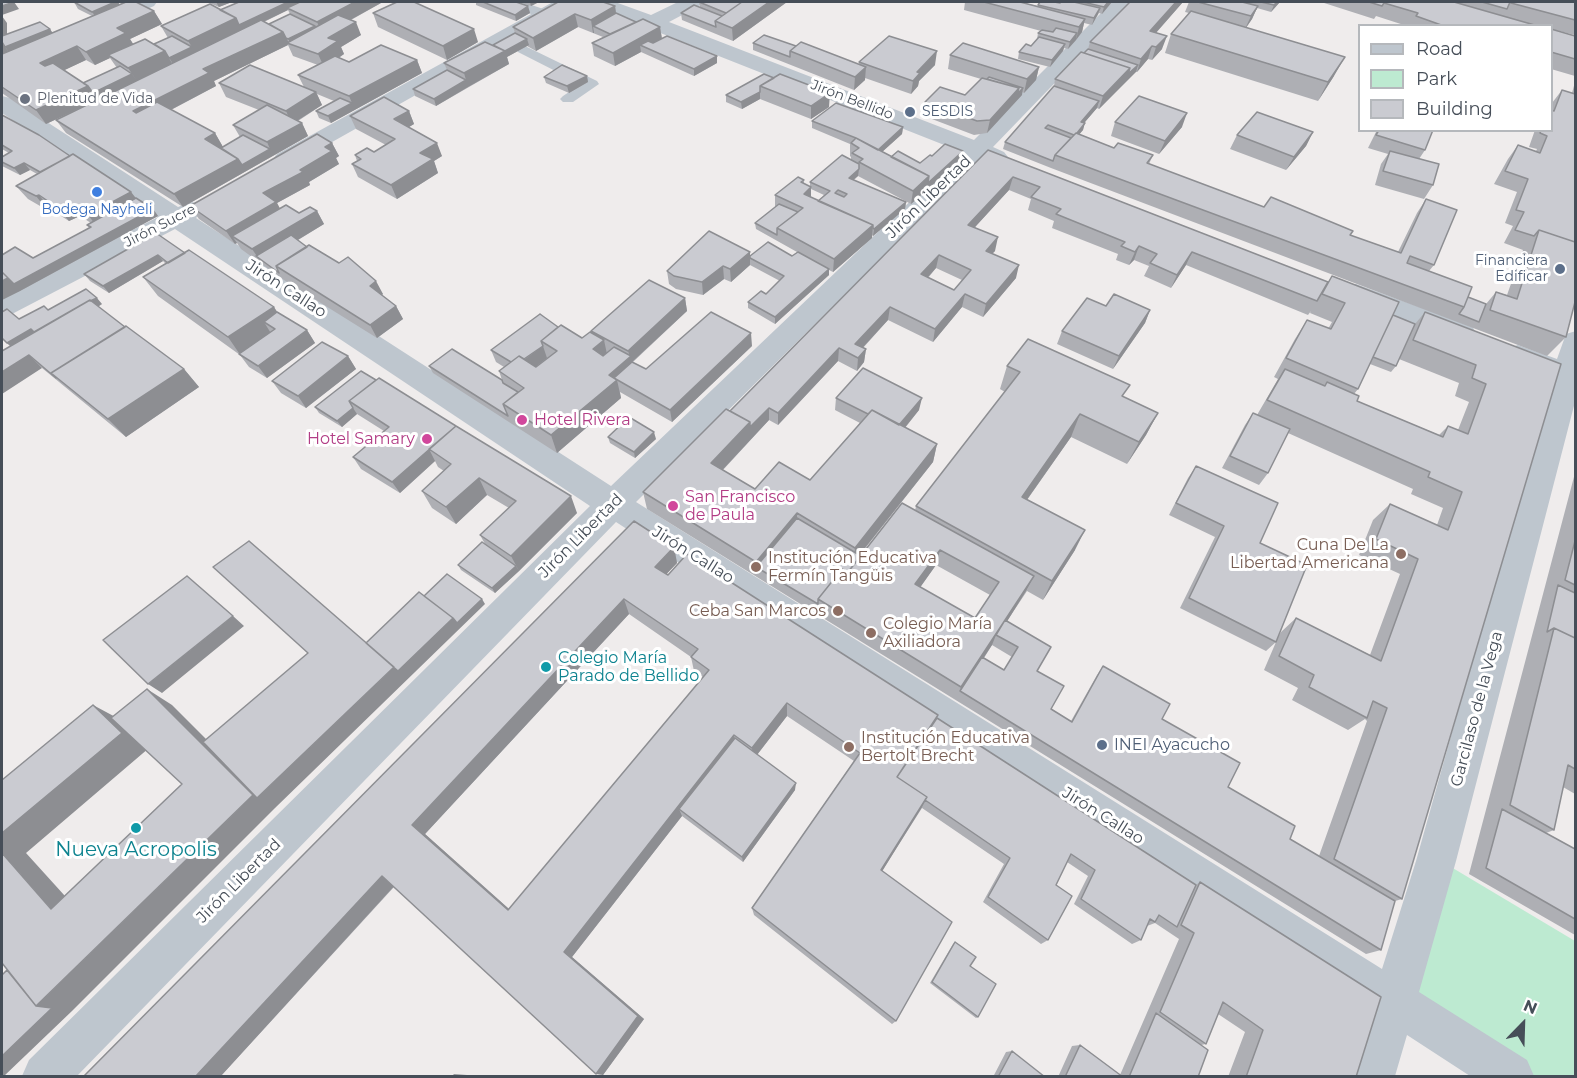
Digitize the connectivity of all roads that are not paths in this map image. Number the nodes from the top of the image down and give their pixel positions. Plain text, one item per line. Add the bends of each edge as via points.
1 (147, 2) edge
2 (512, 2) edge
3 (567, 2) edge
4 (599, 2) edge
5 (692, 2) edge
6 (1124, 2) edge
7 (544, 14) junction
8 (654, 22) junction
9 (85, 28) edge
10 (510, 44) junction
11 (568, 99) dead end
12 (2, 103) edge
13 (978, 149) junction
14 (1022, 166) edge
15 (260, 172) edge
16 (209, 201) edge
17 (178, 218) junction
18 (1333, 285) edge
19 (2, 307) edge
20 (1573, 364) edge
21 (613, 504) junction
22 (1394, 1002) junction
23 (45, 1077) edge
24 (1372, 1077) edge
25 (1511, 1077) edge

1 - 9 street
2 - 7 lane
3 - 7 street
4 - 8 street, Jirón Bellido
5 - 8 street
6 - 13 street, Jirón Libertad
7 - 10 street
8 - 13 street, Jirón Bellido
10 - 11 lane via 592,84
10 - 15 street
12 - 17 street, Jirón Callao via 56,126
13 - 14 street, Jirón Bellido
13 - 21 street, Jirón Libertad
16 - 17 street, Jirón Sucre
17 - 19 street, Jirón Sucre
17 - 21 street, Jirón Callao
18 - 20 street via 1494,346
20 - 22 street, Garcilaso de la Vega
21 - 22 street, Jirón Callao
21 - 23 street, Jirón Libertad
22 - 24 street, Garcilaso de la Vega
22 - 25 street, Jirón Callao

